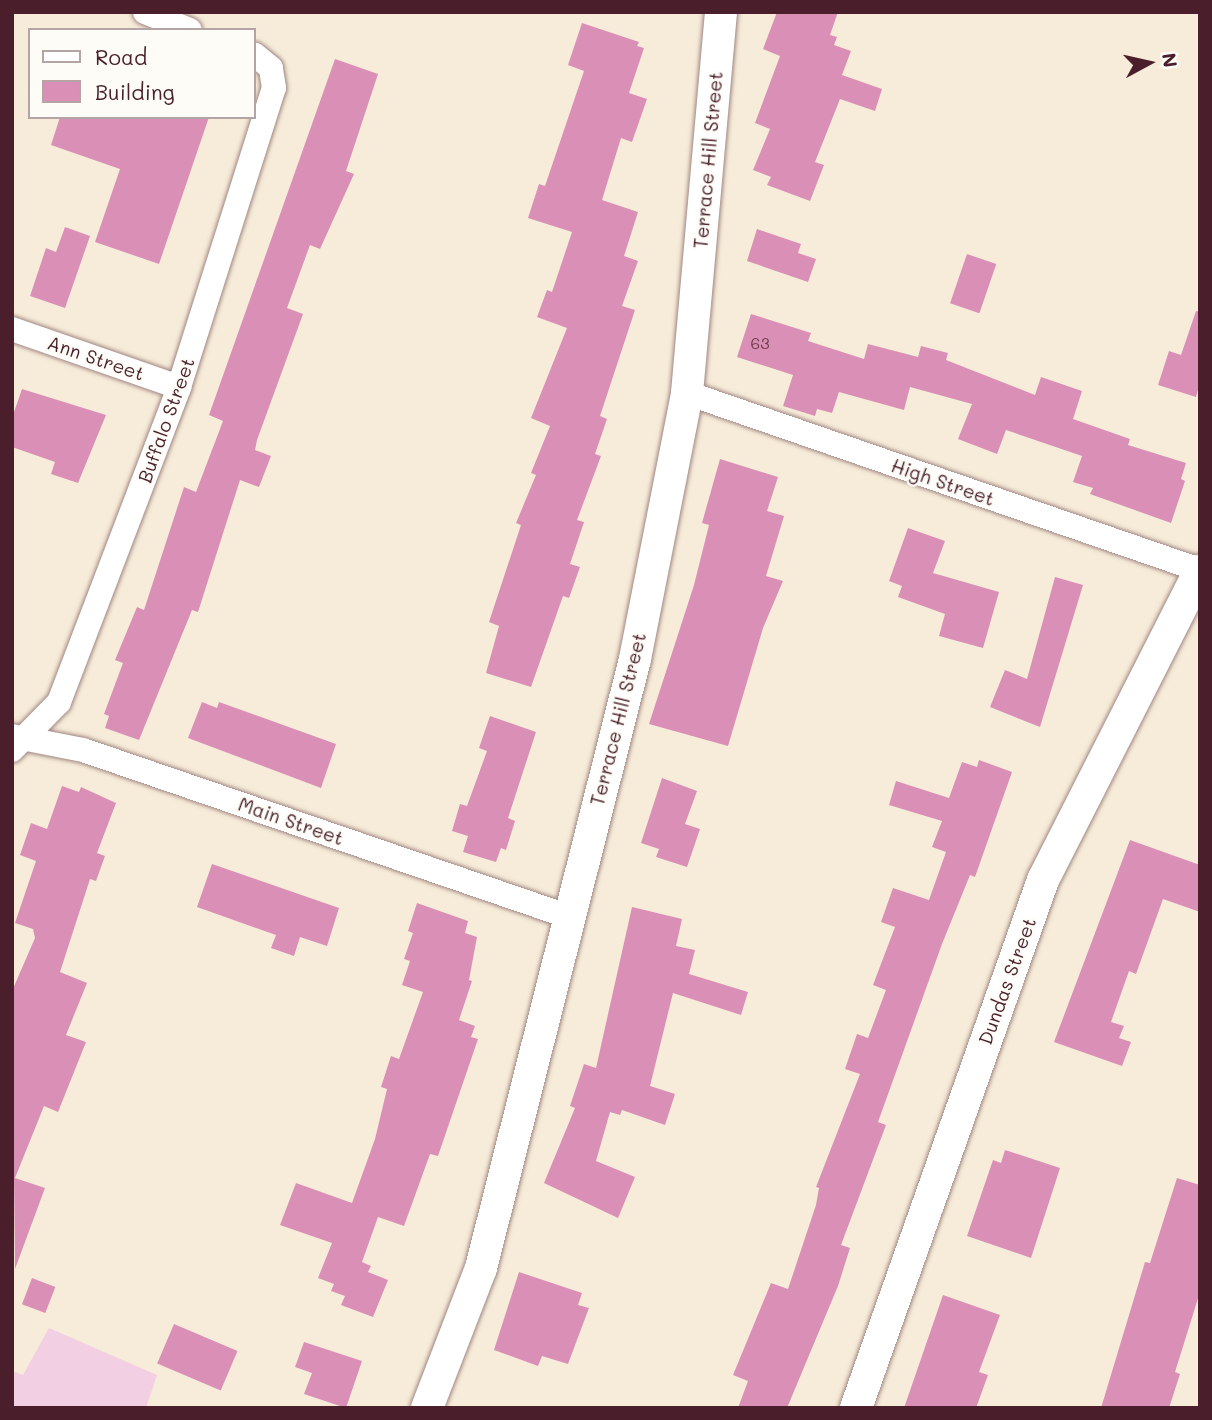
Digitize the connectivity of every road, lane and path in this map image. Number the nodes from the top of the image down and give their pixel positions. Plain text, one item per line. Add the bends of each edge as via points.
1 (145, 12) edge
2 (721, 12) edge
3 (185, 28) edge
4 (262, 61) edge
5 (12, 329) edge
6 (179, 387) junction
7 (687, 393) junction
8 (1200, 571) edge
9 (16, 742) edge
10 (567, 916) junction
11 (427, 1408) edge
12 (856, 1408) edge

1 - 3 street
2 - 7 street, Terrace Hill Street
4 - 6 street, Buffalo Street via 274,88
5 - 6 street, Ann Street
6 - 9 street, Buffalo Street via 59,702
7 - 8 street, High Street
7 - 10 street, Terrace Hill Street via 635,659
8 - 12 street, Dundas Street via 1043,880
9 - 10 street, Main Street via 83,750
10 - 11 street, Terrace Hill Street via 481,1268

